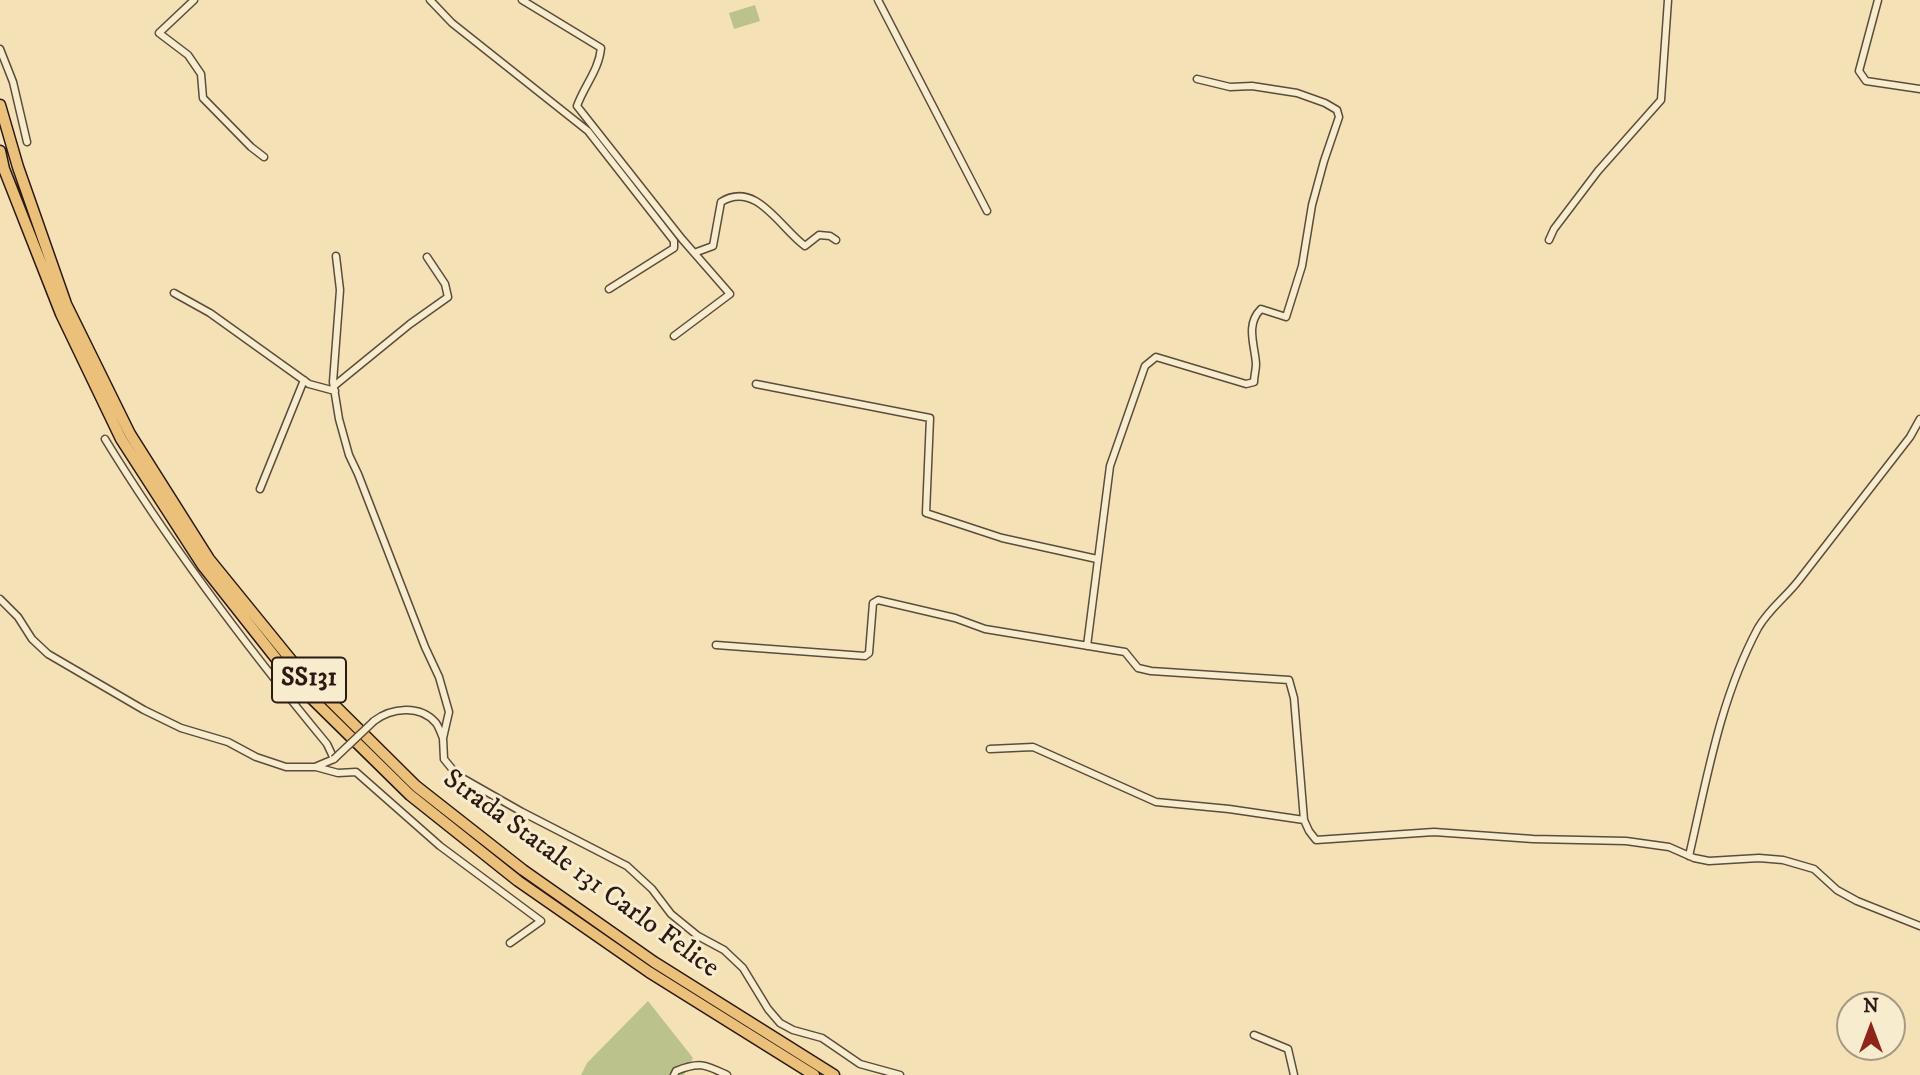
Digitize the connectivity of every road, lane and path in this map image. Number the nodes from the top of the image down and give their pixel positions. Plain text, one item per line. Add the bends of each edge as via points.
1 (194, 0) edge
2 (430, 0) edge
3 (522, 0) edge
4 (878, 0) edge
5 (1668, 0) edge
6 (1878, 0) edge
7 (0, 49) edge
8 (1197, 79) dead end
9 (1920, 89) edge
10 (0, 105) edge
11 (27, 142) dead end
12 (0, 151) edge
13 (264, 158) dead end
14 (987, 211) dead end
15 (836, 240) dead end
16 (1549, 240) dead end
17 (694, 253) junction
18 (336, 256) dead end
19 (427, 257) dead end
20 (609, 289) dead end
21 (174, 293) dead end
22 (674, 337) dead end
23 (304, 380) junction
24 (756, 384) dead end
25 (334, 389) junction
26 (1920, 419) edge
27 (105, 439) dead end
28 (260, 489) dead end
29 (1097, 559) junction
30 (0, 599) edge
31 (716, 645) dead end
32 (1087, 646) junction
33 (443, 738) junction
34 (990, 749) dead end
35 (334, 759) junction
36 (314, 767) junction
37 (1304, 820) junction
38 (1689, 856) junction
39 (1920, 926) edge
40 (510, 943) dead end
41 (1254, 1035) dead end
42 (674, 1075) edge
43 (727, 1075) edge
44 (814, 1075) edge
45 (834, 1075) edge
46 (900, 1075) edge
47 (1294, 1075) edge

1 - 13 street via 159,33 188,55 201,74 203,98
2 - 20 street via 452,23 588,131 674,241 674,248
3 - 17 street via 601,48 600,63 577,106
4 - 14 street
5 - 16 street via 1661,100 1598,171
6 - 9 street via 1859,71 1866,80
7 - 11 street
8 - 29 street via 1297,93 1325,103 1337,110 1339,117 1312,205 1302,266 1286,317 1261,309 1251,329 1254,382 1246,384 1156,357 1145,366 1110,466
10 - 45 highway, Strada Statale 131 Carlo Felice / SS131 via 66,304 130,434 209,559 300,671 416,786 523,870 654,962
12 - 44 highway, Strada Statale 131 Carlo Felice / SS131 via 61,314 121,439 203,566 293,680 410,795 517,881 649,972
15 - 17 street via 819,236 805,246 762,204 731,196 721,202 713,246
17 - 22 street via 730,294
18 - 25 street via 340,290
19 - 25 street via 448,297
21 - 23 street
23 - 25 street
23 - 28 street
24 - 29 street via 930,418 926,513 1002,538
25 - 33 street via 349,455 439,677 449,712
26 - 38 street via 1758,629 1719,724
27 - 35 street via 188,567 327,744
29 - 32 street
30 - 36 street via 48,654 144,710 256,757 286,767
31 - 32 street via 865,656 877,600 985,629
32 - 37 street via 1125,652 1138,668 1151,671 1289,680
33 - 35 street, bridge via 435,722 419,712 399,710 374,721
33 - 46 street via 444,759 457,775 627,866 671,914 743,968 780,1023 822,1038 860,1064
34 - 37 street via 1033,747 1156,803
35 - 36 street
36 - 40 street via 356,772 440,846 541,921
37 - 38 street via 1316,840 1434,832 1626,841 1669,846
38 - 39 street via 1709,862 1759,858 1800,863 1857,901
41 - 47 street via 1288,1049
42 - 43 street via 704,1064

